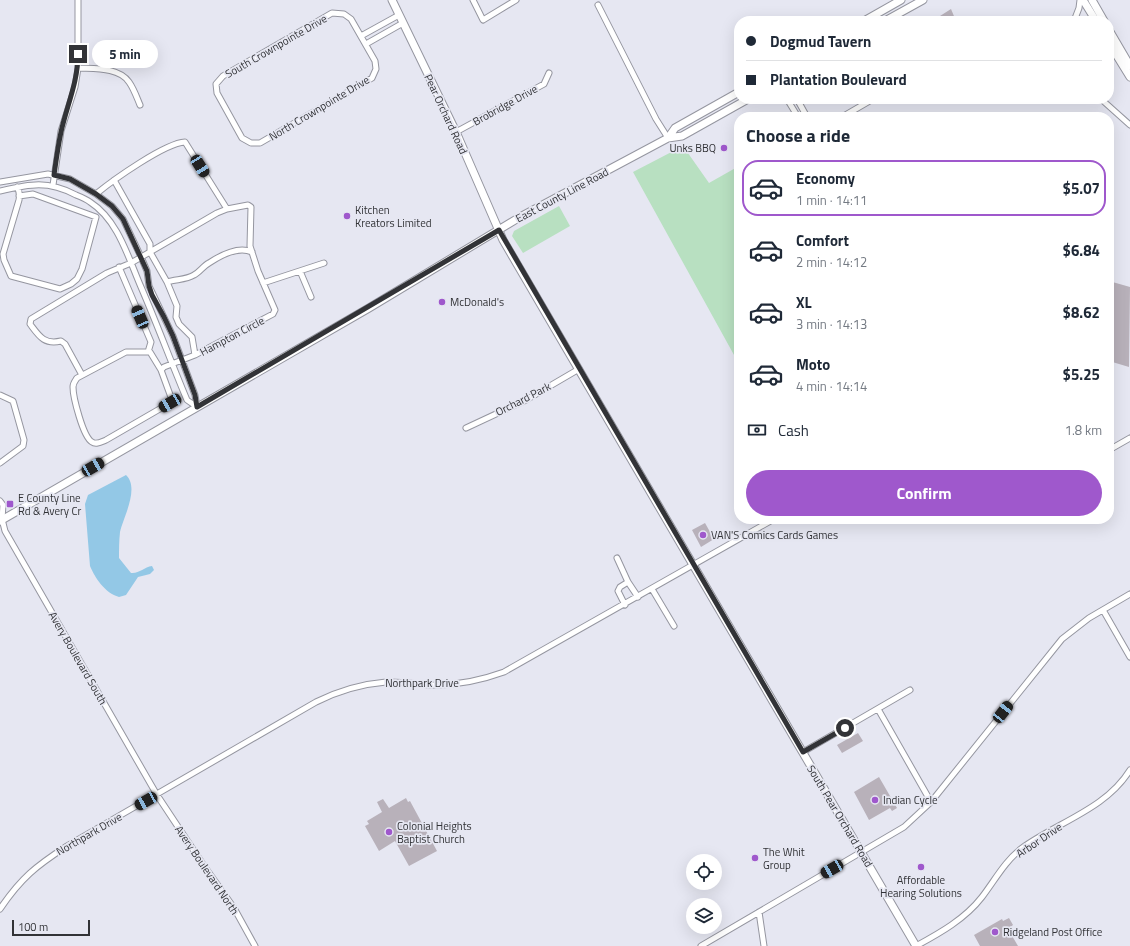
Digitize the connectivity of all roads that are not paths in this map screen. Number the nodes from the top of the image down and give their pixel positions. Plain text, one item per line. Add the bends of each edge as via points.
1 (78, 0) edge
2 (392, 0) edge
3 (473, 0) edge
4 (516, 0) edge
5 (901, 0) edge
6 (922, 0) edge
7 (1080, 0) edge
8 (1083, 0) edge
9 (1092, 0) edge
10 (598, 5) dead end
11 (399, 15) junction
12 (873, 16) edge
13 (894, 16) edge
14 (1076, 16) edge
15 (1096, 16) edge
16 (1097, 16) edge
17 (403, 23) junction
18 (361, 36) junction
19 (1114, 39) edge
20 (366, 44) junction
21 (1114, 52) edge
22 (1130, 66) edge
23 (78, 68) junction
24 (549, 73) dead end
25 (1130, 77) edge
26 (217, 93) joint
27 (734, 95) edge
28 (739, 104) edge
29 (864, 104) edge
30 (1107, 104) edge
31 (140, 105) dead end
32 (851, 112) edge
33 (1130, 125) edge
34 (456, 132) junction
35 (668, 138) junction
36 (54, 175) junction
37 (114, 180) junction
38 (0, 182) edge
39 (53, 185) junction
40 (17, 188) junction
41 (0, 192) edge
42 (96, 194) junction
43 (19, 196) junction
44 (110, 203) junction
45 (227, 209) junction
46 (102, 211) junction
47 (499, 230) junction
48 (150, 252) junction
49 (252, 252) junction
50 (141, 257) junction
51 (130, 263) junction
52 (324, 263) dead end
53 (119, 267) junction
54 (300, 271) junction
55 (167, 282) junction
56 (263, 283) junction
57 (311, 297) dead end
58 (148, 352) junction
59 (195, 355) junction
60 (182, 360) junction
61 (173, 365) junction
62 (579, 369) junction
63 (161, 370) junction
64 (82, 375) junction
65 (0, 395) edge
66 (197, 407) junction
67 (466, 428) dead end
68 (1130, 438) edge
69 (1114, 447) edge
70 (0, 463) edge
71 (0, 501) edge
72 (1, 519) edge
73 (765, 524) edge
74 (617, 558) dead end
75 (693, 565) junction
76 (628, 582) junction
77 (652, 589) junction
78 (1130, 594) edge
79 (638, 597) junction
80 (624, 605) junction
81 (1103, 610) junction
82 (674, 626) dead end
83 (1130, 657) edge
84 (910, 690) dead end
85 (878, 709) junction
86 (803, 752) junction
87 (1130, 770) edge
88 (157, 795) junction
89 (931, 802) junction
90 (862, 852) junction
91 (0, 909) edge
92 (758, 912) junction
93 (255, 946) edge
94 (701, 946) edge
95 (764, 946) edge
96 (916, 946) edge

1 - 23 street
2 - 11 street, Pear Orchard Road
3 - 4 street via 483,20
5 - 12 street
6 - 13 street
7 - 14 street
8 - 15 street
9 - 16 street
10 - 35 street
11 - 17 street, Pear Orchard Road
11 - 18 street
17 - 20 street
17 - 34 street, Pear Orchard Road
18 - 20 street, South Crownpointe Drive
18 - 26 street, South Crownpointe Drive via 344,14 332,13 223,76 216,84
19 - 22 street
20 - 26 street, North Crownpointe Drive via 375,61 376,69 372,78 260,143 251,143 242,138
21 - 25 street
23 - 31 street via 115,72 123,76 129,82
23 - 36 street via 61,131
24 - 34 street, Brobridge Drive via 544,84
27 - 35 street, East County Line Road via 675,128
28 - 35 street, East County Line Road via 682,136
29 - 32 street
30 - 33 street
34 - 47 street, Pear Orchard Road
35 - 47 street, East County Line Road
36 - 38 street
36 - 39 street
36 - 42 street via 70,179
37 - 42 street
37 - 45 street via 168,147 185,142
37 - 48 street via 150,244
39 - 40 street via 35,184
39 - 46 street via 90,201
40 - 41 street
40 - 43 street
42 - 44 street
43 - 43 street via 3,254 11,276 60,288 71,284 82,269 96,217 34,194
44 - 46 street
44 - 50 street via 123,219
45 - 48 street
45 - 49 street, Hampton Circle via 248,205 251,208
46 - 51 street via 113,226
47 - 62 street, South Pear Orchard Road
47 - 66 street, East County Line Road
48 - 50 street
48 - 55 street
49 - 55 street via 246,249 236,250 208,263 190,277
49 - 56 street, Hampton Circle
50 - 51 street
50 - 60 street via 152,295
51 - 53 street
51 - 61 street
52 - 54 street
53 - 58 street via 151,342
53 - 64 street via 31,319 30,324 41,339 47,342 61,341 65,344
54 - 56 street
54 - 57 street
55 - 59 street via 177,306 176,317 179,324 192,337
56 - 59 street, Hampton Circle via 275,310 273,314
58 - 63 street
58 - 64 street via 126,352
59 - 60 street, Hampton Circle
60 - 61 street, Hampton Circle
60 - 66 street
61 - 63 street, Hampton Circle
61 - 66 street via 187,400
62 - 67 street, Orchard Park via 526,400
62 - 75 street, South Pear Orchard Road
63 - 64 street via 172,400 170,403 106,440 96,443 90,441 84,432 74,398 73,384
65 - 70 street via 13,401 24,440 22,446
66 - 72 street, East County Line Road
68 - 69 street
71 - 72 street, Avery Boulevard South
72 - 88 street, Avery Boulevard South via 5,531
73 - 75 street, Northpark Drive
74 - 76 street
75 - 77 street, Northpark Drive
75 - 86 street, South Pear Orchard Road
76 - 79 street
76 - 80 street via 618,591
77 - 79 street, Northpark Drive
77 - 82 street
78 - 81 street
79 - 80 street, Northpark Drive
80 - 88 street, Northpark Drive via 516,667 494,676 455,684 380,683 358,686 329,696
81 - 83 street
81 - 89 street via 1077,626 1053,648
84 - 85 street
85 - 86 street
85 - 89 street
86 - 90 street, South Pear Orchard Road
87 - 96 street, Arbor Drive via 1124,780 1101,801 1022,848 962,917
88 - 91 street, Northpark Drive via 38,865 16,886
88 - 93 street, Avery Boulevard North via 234,908
89 - 90 street via 904,827
90 - 92 street
90 - 96 street, South Pear Orchard Road
92 - 94 street
92 - 95 street

